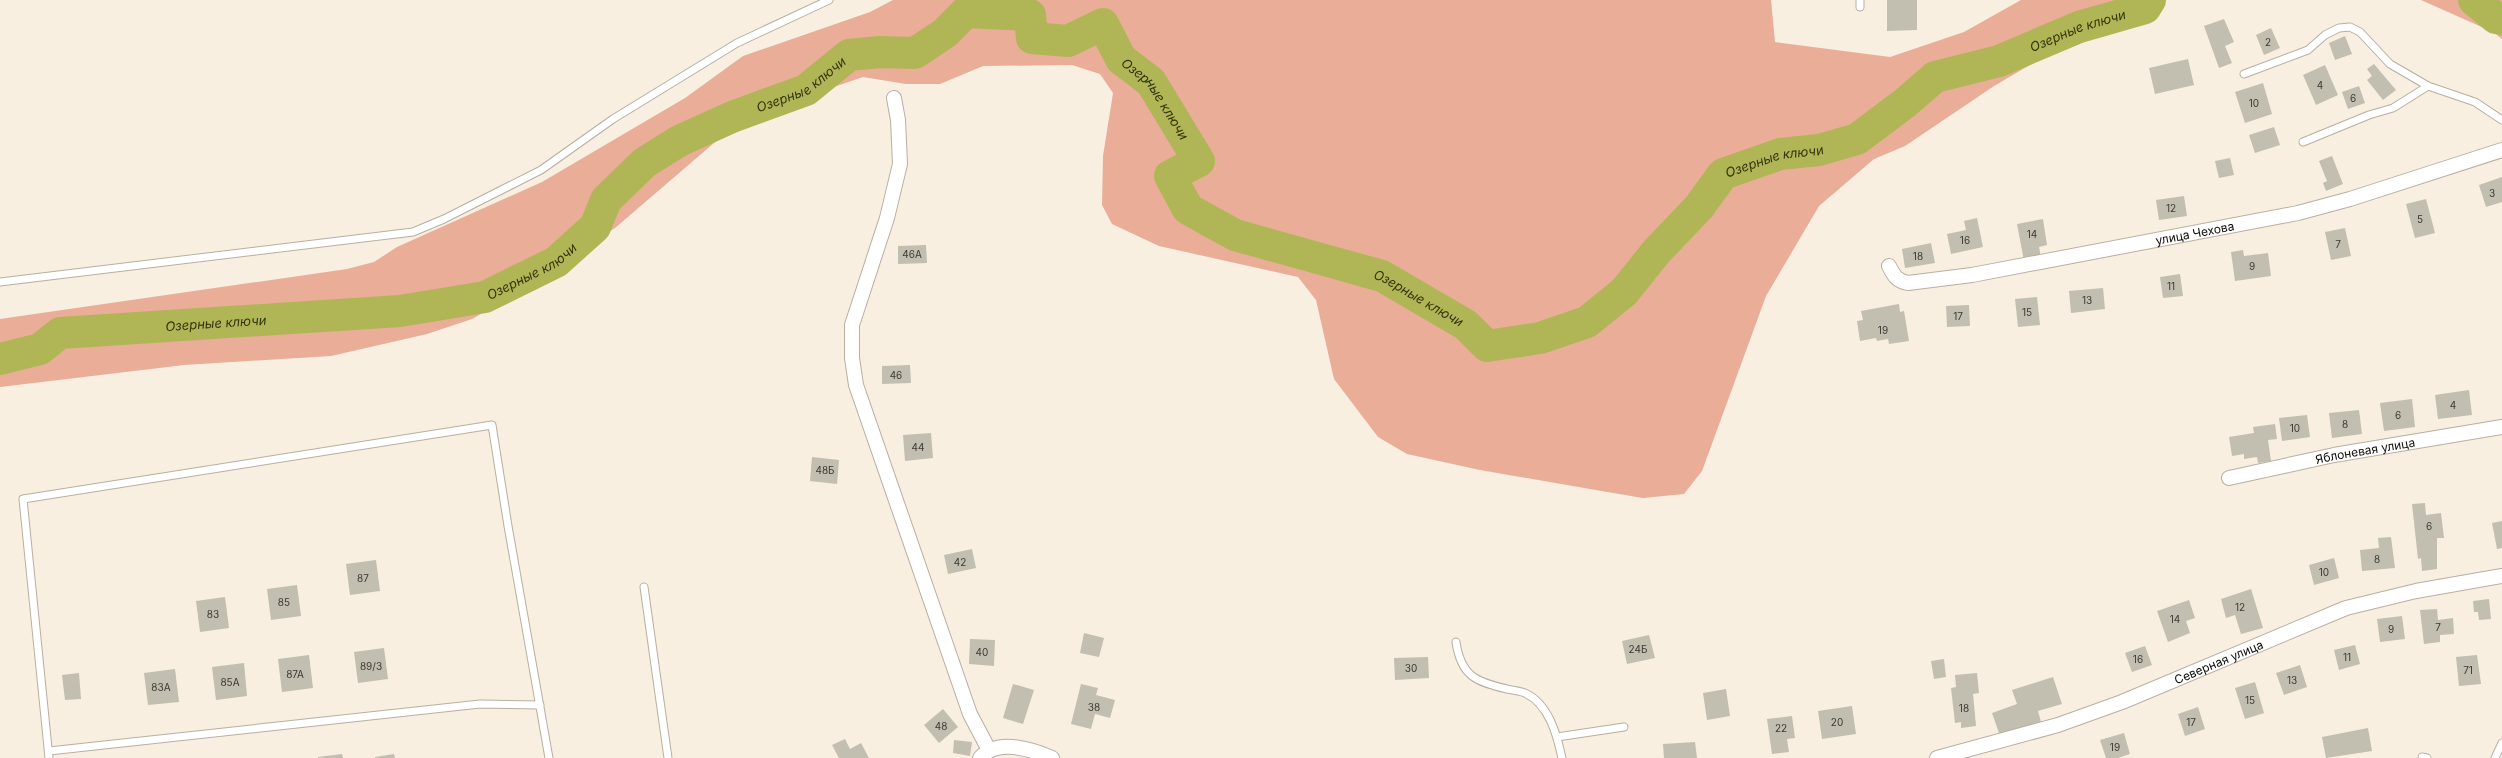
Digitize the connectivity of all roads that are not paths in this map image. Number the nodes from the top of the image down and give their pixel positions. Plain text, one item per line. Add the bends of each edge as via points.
1 (829, 0) edge
2 (2244, 74) dead end
3 (2428, 86) junction
4 (894, 98) dead end
5 (2502, 120) edge
6 (2303, 142) dead end
7 (2502, 150) edge
8 (1889, 266) dead end
9 (0, 282) edge
10 (2502, 427) edge
11 (2228, 478) dead end
12 (2502, 576) edge
13 (644, 587) dead end
14 (1456, 642) dead end
15 (540, 705) junction
16 (1624, 727) dead end
17 (1557, 737) junction
18 (2502, 743) edge
19 (985, 754) edge
20 (49, 755) edge
21 (549, 758) edge
22 (668, 758) edge
23 (1052, 758) edge
24 (1562, 758) edge
25 (1937, 758) edge
26 (2422, 758) edge
27 (2427, 758) edge
28 (2495, 758) edge

1 - 9 lane via 737,42 613,119 541,170 413,232
2 - 3 lane via 2308,50 2325,35 2339,28 2350,27 2360,32 2390,64
3 - 5 lane via 2475,102
3 - 6 lane via 2393,108
4 - 19 street via 900,164 887,218 852,325 855,378
7 - 8 street, улица Чехова via 2298,213 2074,256 1908,283 1901,282 1894,276
10 - 11 street, Яблоневая улица via 2334,454
12 - 25 street, Северная улица via 2416,591 2346,608 2122,702 2058,725
13 - 22 lane
14 - 17 lane via 1458,660 1467,672 1481,682 1526,693 1548,717
15 - 20 lane via 480,704
15 - 20 lane via 492,425 23,499
15 - 21 lane
16 - 17 lane
17 - 24 lane
18 - 28 lane
19 - 23 street via 1012,747
26 - 27 lane

